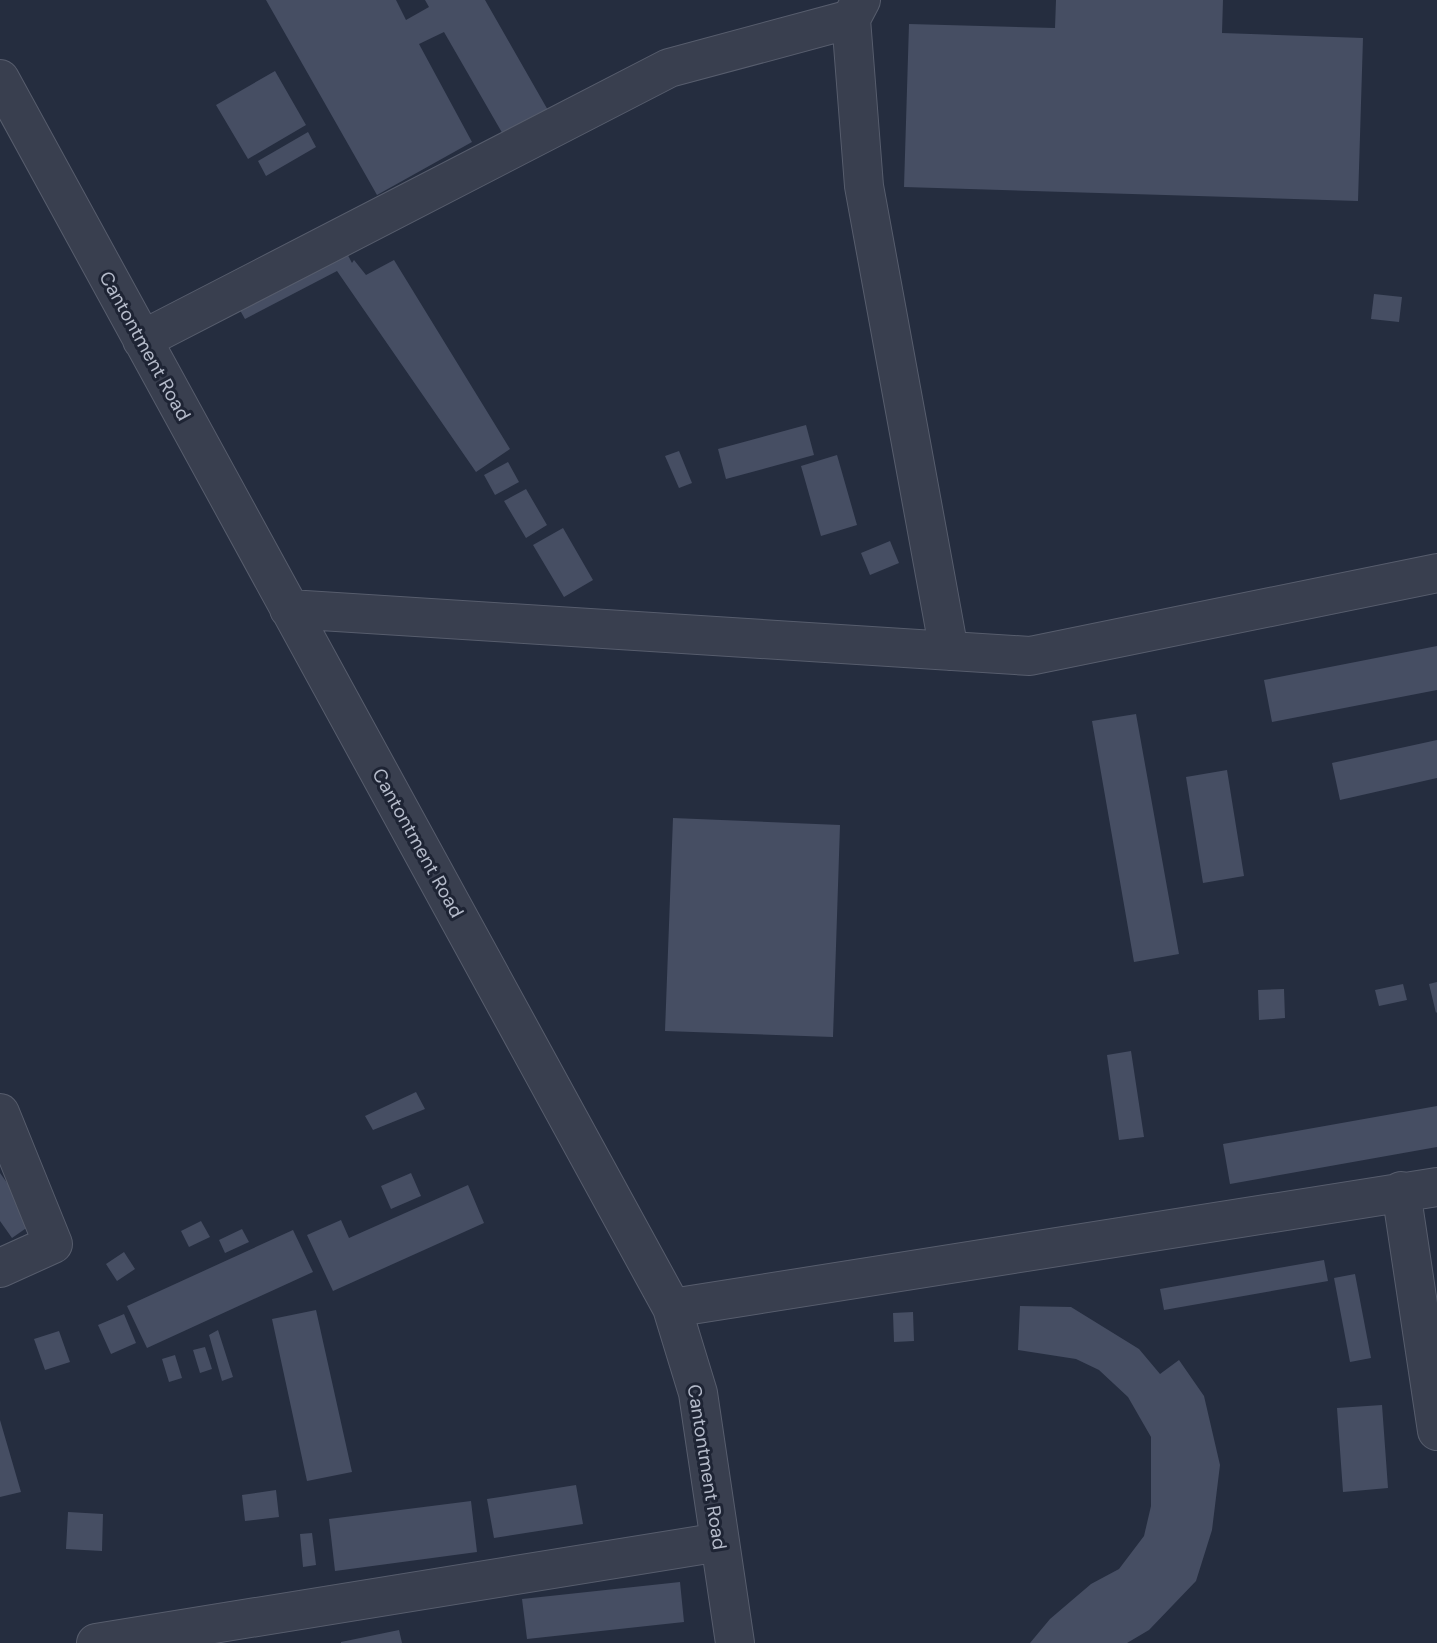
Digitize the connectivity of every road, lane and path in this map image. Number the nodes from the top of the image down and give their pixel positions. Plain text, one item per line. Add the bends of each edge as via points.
1 (856, 10) edge
2 (0, 79) edge
3 (14, 134) edge
4 (142, 340) junction
5 (1437, 573) edge
6 (289, 609) junction
7 (948, 651) junction
8 (0, 1113) edge
9 (1419, 1189) edge
10 (0, 1268) edge
11 (672, 1308) junction
12 (1437, 1431) edge
13 (720, 1542) junction
14 (96, 1643) edge
15 (735, 1643) edge

1 - 4 street via 668,68
1 - 7 street via 864,186
2 - 3 street, Cantontment Road
3 - 4 street, Cantontment Road
4 - 6 street, Cantontment Road
5 - 7 street via 1030,656
6 - 7 street
6 - 11 street, Cantontment Road
8 - 10 street via 52,1244
9 - 11 street
9 - 12 street
11 - 13 street, Cantontment Road via 698,1393
13 - 14 street
13 - 15 street, Cantontment Road

